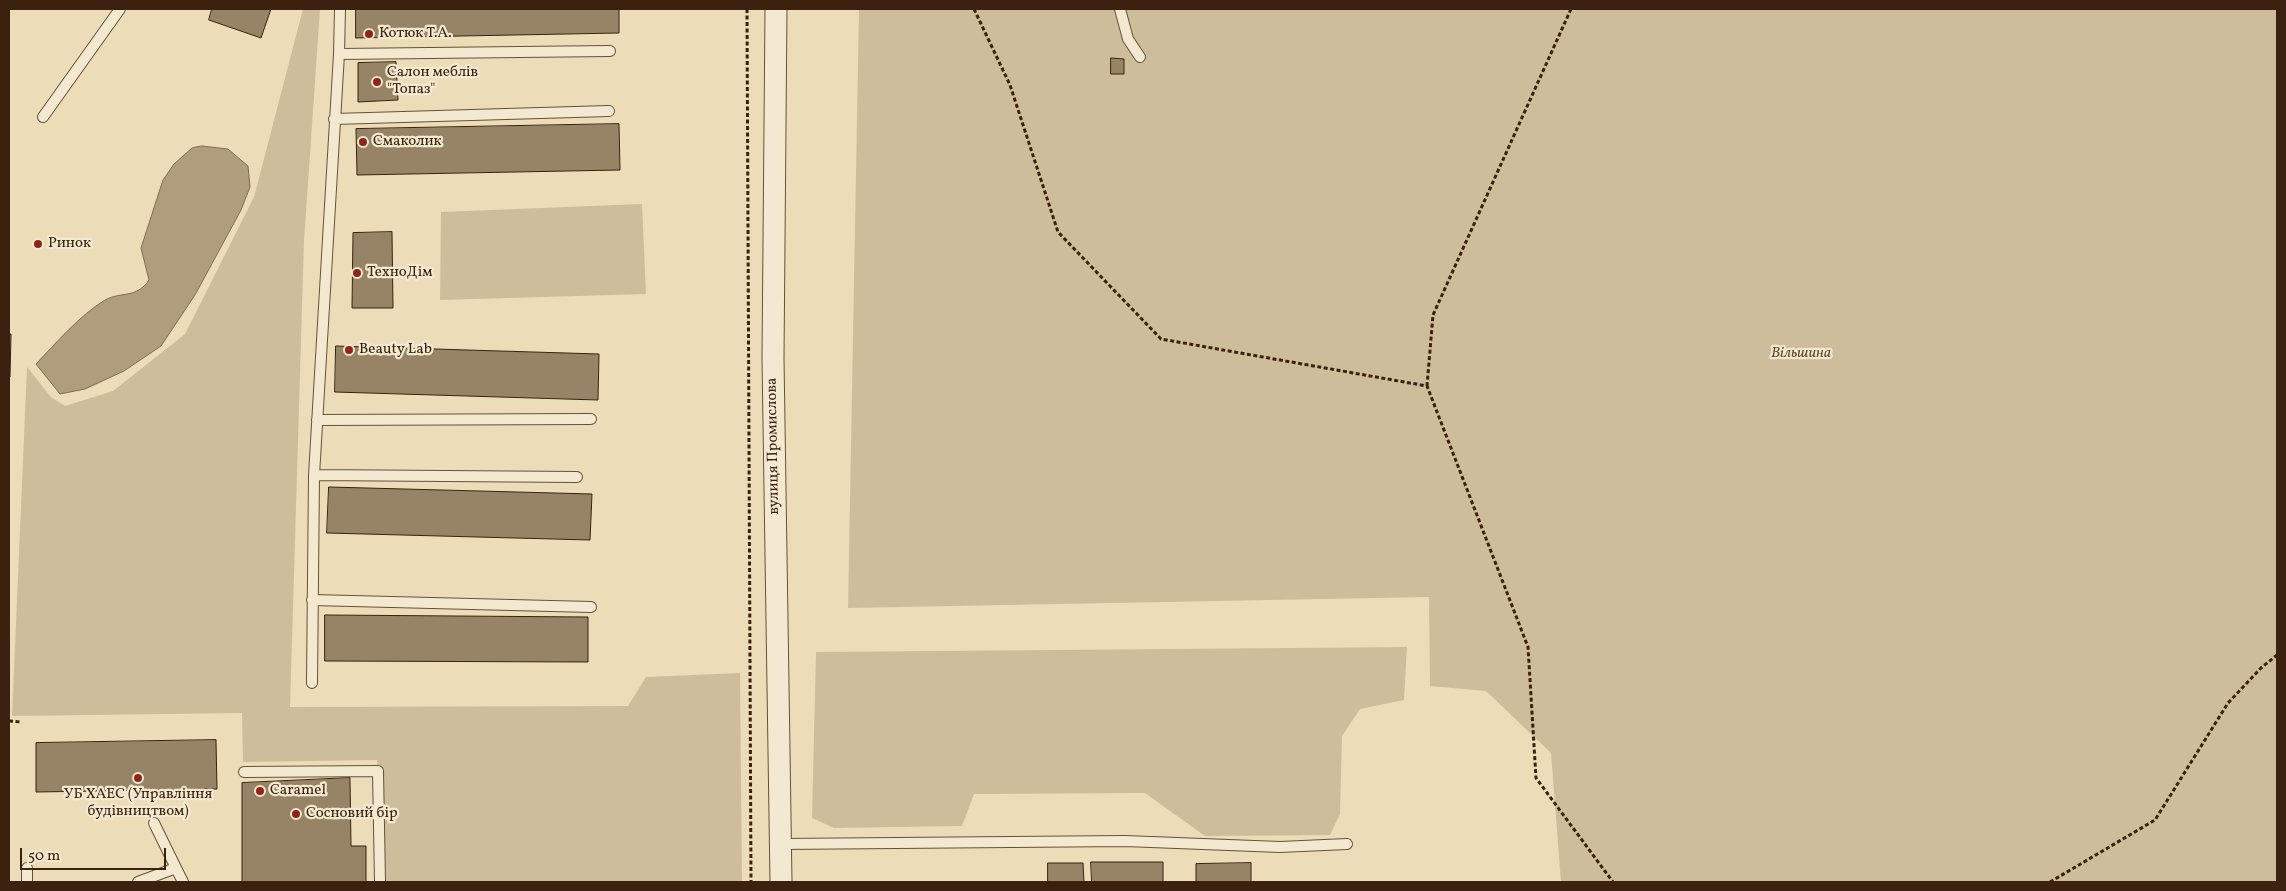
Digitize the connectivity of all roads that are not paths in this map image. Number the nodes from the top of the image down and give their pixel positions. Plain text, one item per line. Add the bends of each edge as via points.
1 (120, 9) edge
2 (340, 9) edge
3 (776, 9) edge
4 (1120, 9) edge
5 (610, 51) dead end
6 (340, 54) junction
7 (1140, 57) dead end
8 (609, 110) dead end
9 (43, 118) dead end
10 (334, 119) junction
11 (591, 419) dead end
12 (317, 420) junction
13 (314, 475) junction
14 (577, 477) dead end
15 (312, 600) junction
16 (591, 607) dead end
17 (312, 683) dead end
18 (244, 772) dead end
19 (154, 823) dead end
20 (781, 844) junction
21 (1347, 844) dead end
22 (27, 868) dead end
23 (176, 868) junction
24 (27, 882) edge
25 (138, 882) edge
26 (184, 882) edge
27 (380, 882) edge
28 (781, 882) edge

1 - 9 lane
2 - 6 lane
3 - 20 street, вулиця Промислова via 773,358
4 - 7 lane via 1128,39
5 - 6 lane
6 - 10 lane
8 - 10 lane
10 - 12 lane
11 - 12 lane
12 - 13 lane
13 - 14 lane
13 - 15 lane
15 - 16 lane
15 - 17 lane
18 - 27 lane via 378,771
19 - 23 lane
20 - 21 lane via 1125,841 1280,847
20 - 28 street, вулиця Промислова
22 - 24 lane
23 - 25 lane
23 - 26 lane

